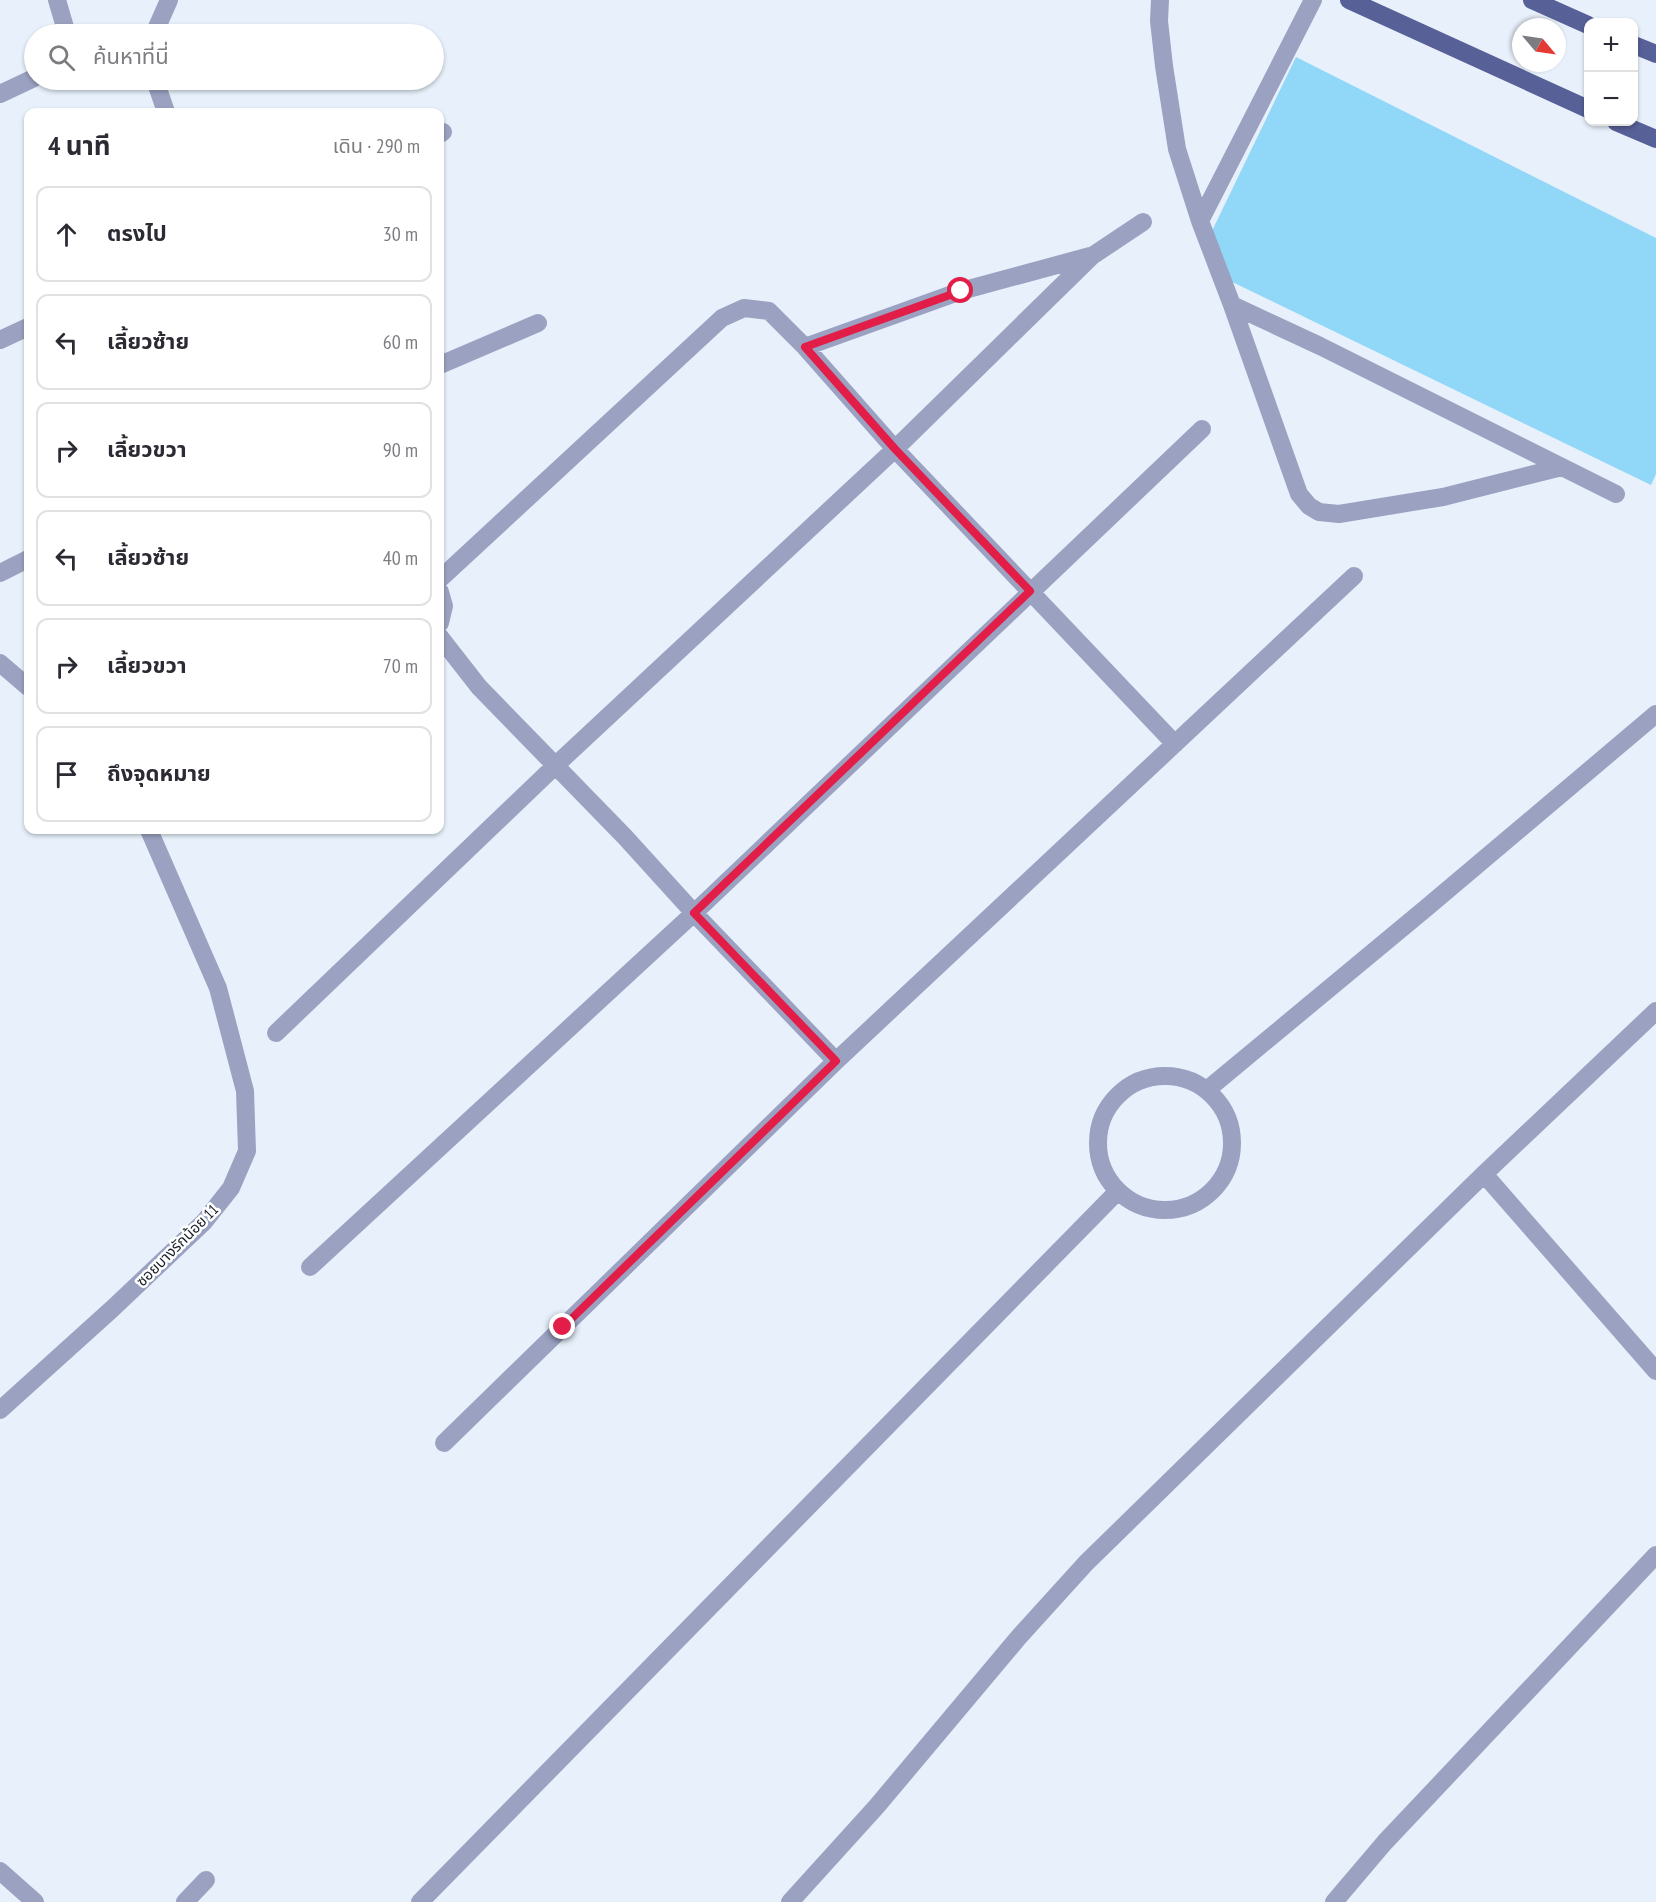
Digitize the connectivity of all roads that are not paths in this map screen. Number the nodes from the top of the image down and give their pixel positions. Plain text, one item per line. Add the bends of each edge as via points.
1 (57, 0) edge
2 (169, 0) edge
3 (1160, 0) edge
4 (1313, 0) edge
5 (1349, 0) edge
6 (1532, 0) edge
7 (1584, 23) edge
8 (64, 24) edge
9 (158, 24) edge
10 (1638, 47) edge
11 (1656, 54) edge
12 (24, 83) edge
13 (158, 90) edge
14 (0, 94) edge
15 (1584, 107) edge
16 (165, 108) edge
17 (1625, 126) edge
18 (1656, 140) edge
19 (1200, 221) junction
20 (1143, 222) dead end
21 (1092, 256) junction
22 (1232, 305) junction
23 (538, 323) dead end
24 (24, 329) edge
25 (0, 340) edge
26 (805, 347) junction
27 (444, 363) edge
28 (1202, 429) dead end
29 (895, 449) junction
30 (1562, 467) junction
31 (1616, 494) dead end
32 (24, 561) edge
33 (0, 573) edge
34 (444, 575) edge
35 (1354, 576) dead end
36 (1030, 591) junction
37 (444, 642) edge
38 (0, 663) edge
39 (24, 684) edge
40 (1656, 714) edge
41 (1175, 744) junction
42 (556, 765) junction
43 (151, 834) edge
44 (694, 913) junction
45 (1656, 1011) edge
46 (276, 1033) dead end
47 (836, 1061) junction
48 (1208, 1089) junction
49 (1484, 1174) junction
50 (1117, 1192) junction
51 (310, 1267) dead end
52 (1656, 1371) edge
53 (0, 1410) edge
54 (444, 1443) dead end
55 (1656, 1555) edge
56 (0, 1871) edge
57 (206, 1880) dead end
58 (35, 1902) edge
59 (184, 1902) edge
60 (420, 1902) edge
61 (790, 1902) edge
62 (1334, 1902) edge

1 - 8 street
2 - 9 street
3 - 19 street via 1164,66 1177,149
4 - 19 street
5 - 15 main road
6 - 7 main road
10 - 11 main road
12 - 14 street
13 - 16 street
17 - 18 main road
19 - 22 street
20 - 21 street
21 - 26 street via 961,291
21 - 29 street
22 - 30 street
22 - 30 street via 1299,494 1319,512 1339,514 1443,497
23 - 27 street
24 - 25 street
26 - 29 street
26 - 34 street via 769,311 744,308 722,318
28 - 36 street
29 - 36 street
29 - 42 street
30 - 31 street
32 - 33 street
35 - 41 street
36 - 41 street
36 - 44 street
37 - 42 street via 478,687
38 - 39 street
40 - 48 street
41 - 47 street
42 - 44 street
42 - 46 street
43 - 53 street, ซอยบางรักน้อย 11 via 218,988 245,1091 247,1151 231,1188 204,1222
44 - 47 street
44 - 51 street
45 - 49 street
47 - 54 street
48 - 50 street via 1176,1075 1142,1078 1114,1098 1099,1128 1100,1162
48 - 50 street via 1230,1118 1233,1155 1217,1188 1186,1209 1149,1210
49 - 52 street
49 - 61 street via 1086,1563
50 - 60 street
55 - 62 street via 1385,1842
56 - 58 street
57 - 59 street

